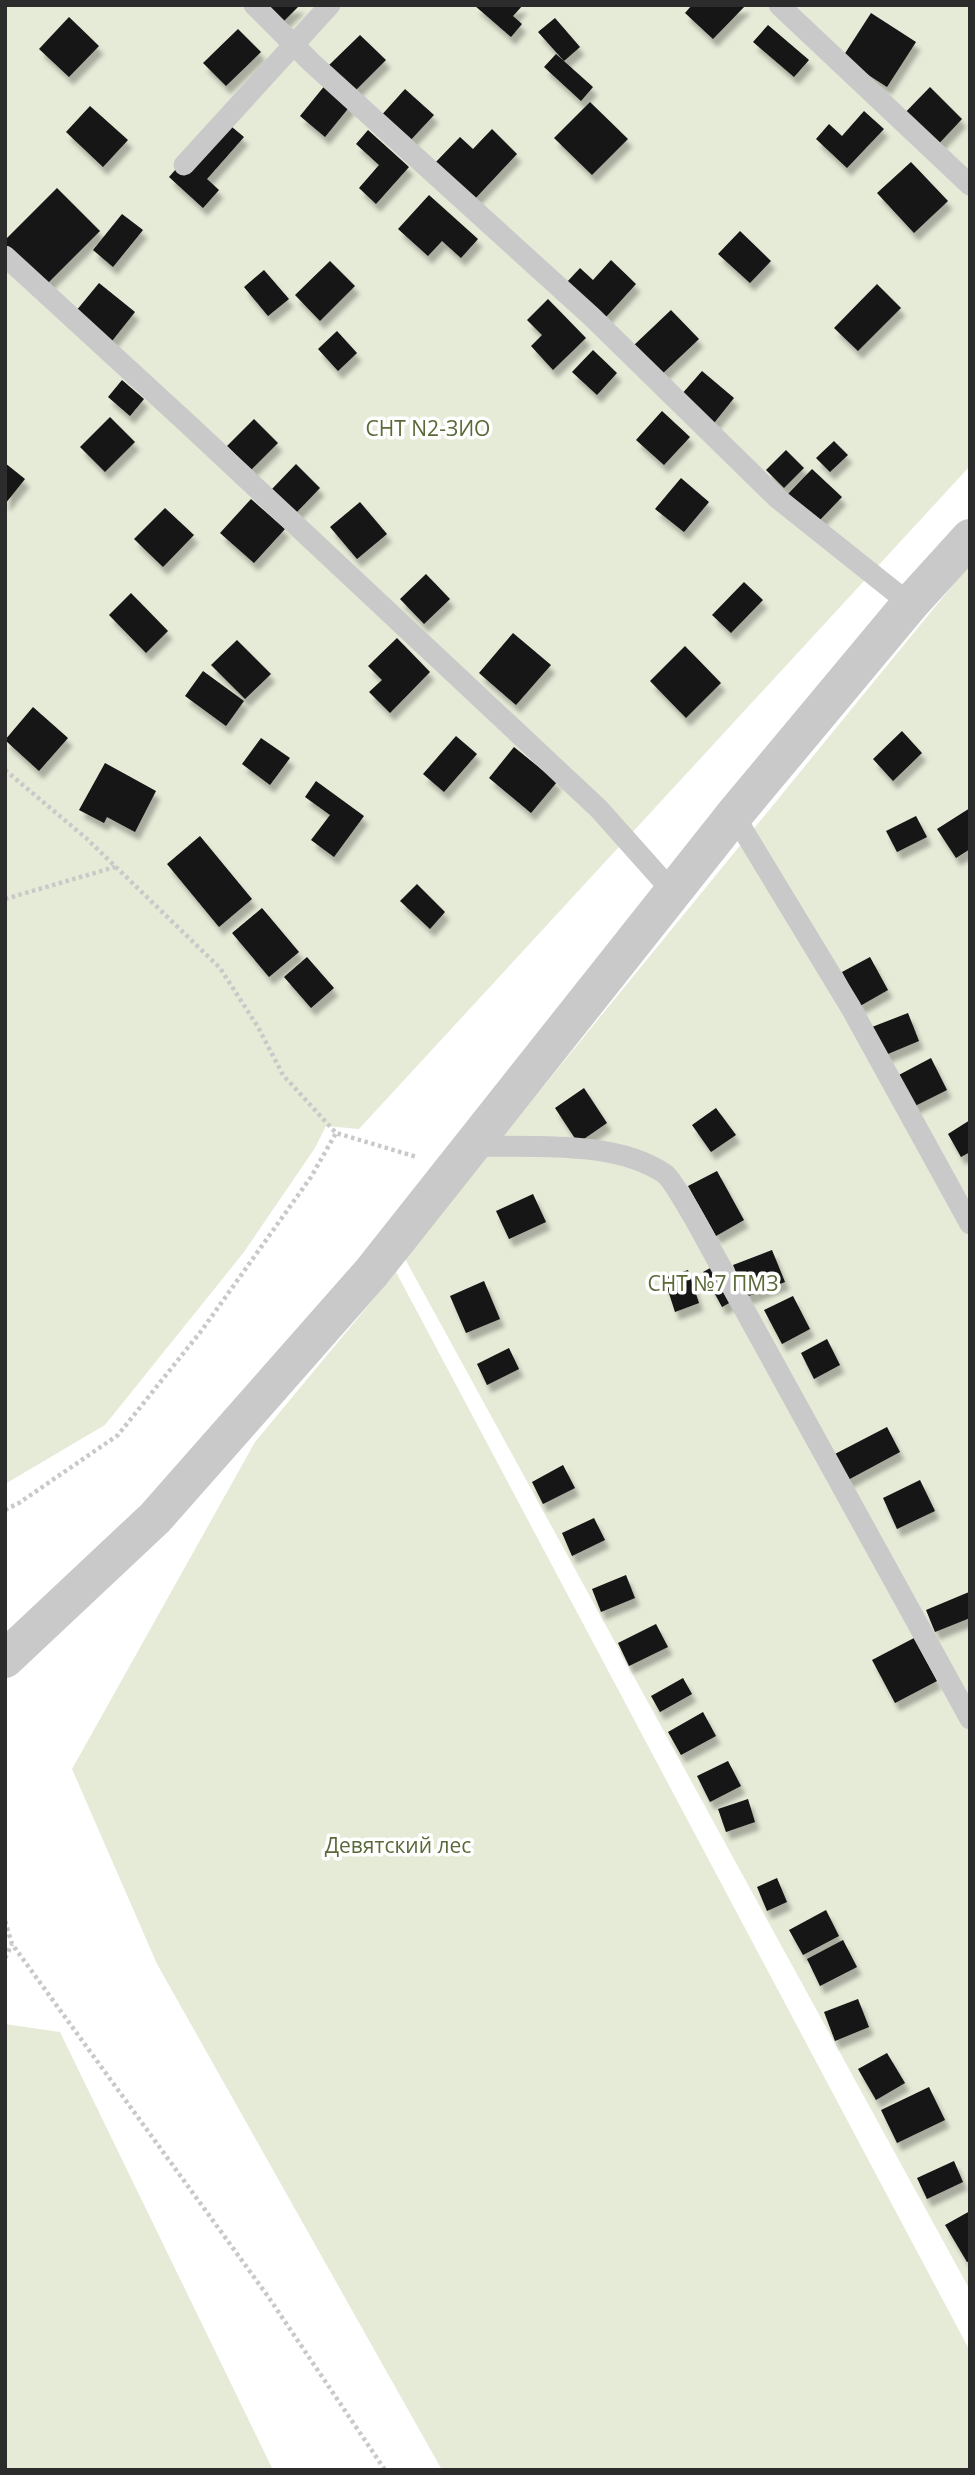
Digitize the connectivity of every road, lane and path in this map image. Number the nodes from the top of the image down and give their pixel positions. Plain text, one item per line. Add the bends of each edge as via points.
1 (254, 5) edge
2 (330, 5) edge
3 (779, 5) edge
4 (293, 45) junction
5 (184, 164) dead end
6 (970, 185) edge
7 (5, 256) edge
8 (970, 538) edge
9 (910, 604) junction
10 (5, 770) edge
11 (734, 815) junction
12 (116, 867) junction
13 (672, 891) junction
14 (5, 900) edge
15 (336, 1133) junction
16 (466, 1150) junction
17 (441, 1182) junction
18 (970, 1224) edge
19 (5, 1510) edge
20 (5, 1659) edge
21 (970, 1719) edge
22 (5, 1921) edge
23 (12, 1944) junction
24 (5, 1958) edge
25 (385, 2470) edge

1 - 4 lane
2 - 4 lane
3 - 6 lane
4 - 5 lane
4 - 9 lane via 591,316 777,498
7 - 13 lane via 599,809
8 - 9 street
9 - 11 street
10 - 12 path
11 - 13 street
11 - 18 lane via 851,1008
12 - 14 path
12 - 15 path via 220,968 283,1075
13 - 16 street
15 - 17 path via 416,1155
15 - 19 path via 311,1177 202,1329 118,1435
16 - 17 street
16 - 21 lane via 483,1146 570,1148 621,1154 667,1175
17 - 20 street via 371,1273 155,1518
22 - 23 path
23 - 24 path
23 - 25 path via 267,2295

